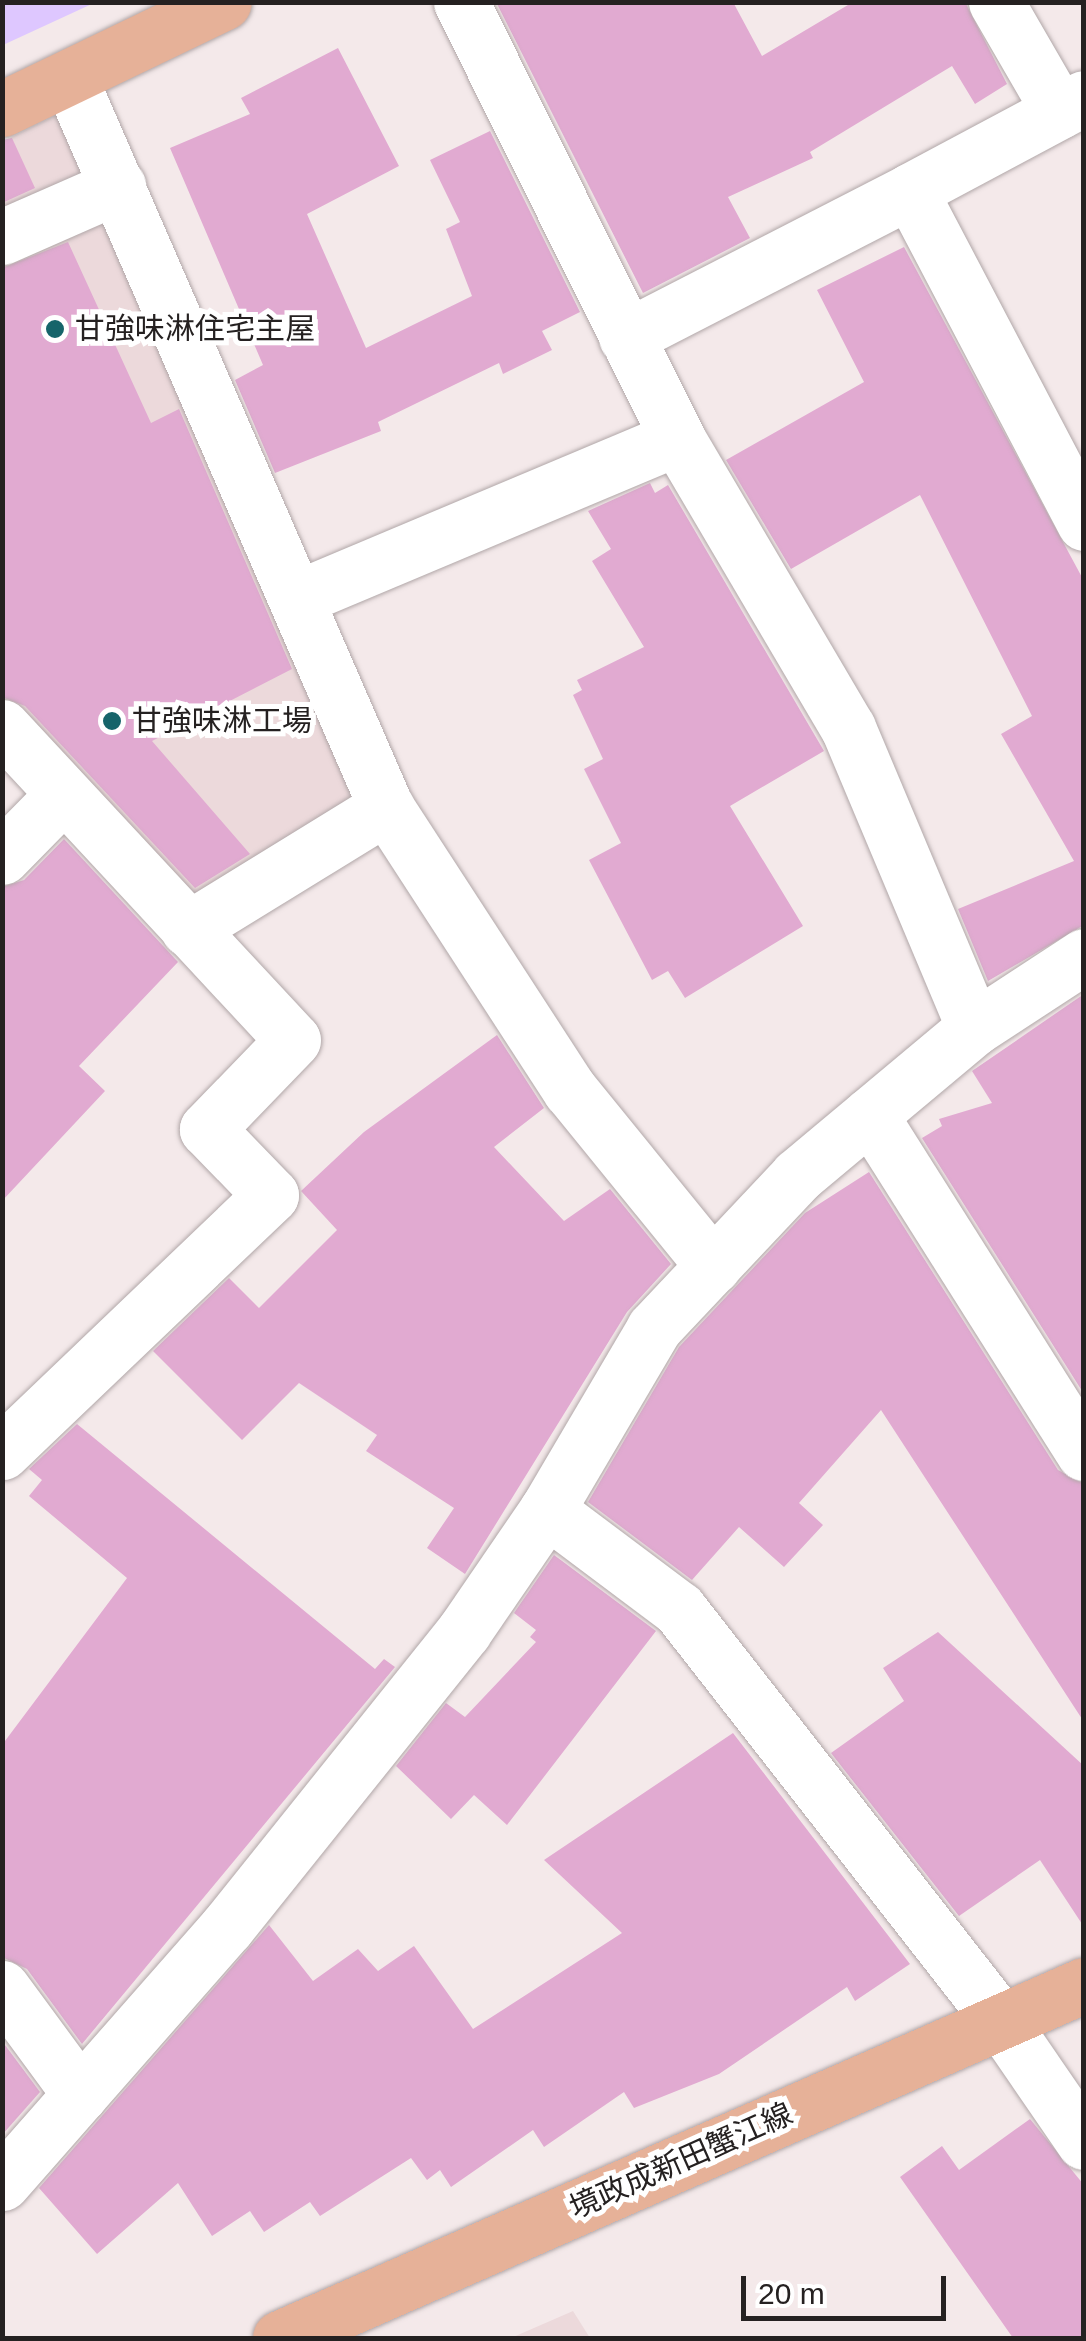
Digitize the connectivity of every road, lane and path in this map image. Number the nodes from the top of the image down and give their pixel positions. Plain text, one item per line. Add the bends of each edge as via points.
1 (224, 2) edge
2 (462, 2) edge
3 (996, 2) edge
4 (70, 79) junction
5 (1071, 104) edge
6 (2, 109) edge
7 (118, 186) junction
8 (910, 191) junction
9 (2, 237) edge
10 (626, 337) junction
11 (677, 438) junction
12 (1084, 523) edge
13 (297, 598) junction
14 (2, 727) edge
15 (62, 797) junction
16 (386, 807) junction
17 (2, 857) edge
18 (188, 929) junction
19 (1084, 956) edge
20 (974, 1028) junction
21 (870, 1115) junction
22 (713, 1266) junction
23 (2, 1452) edge
24 (1084, 1453) edge
25 (548, 1510) junction
26 (1084, 1984) edge
27 (2, 1988) edge
28 (1000, 2020) junction
29 (80, 2094) junction
30 (1084, 2142) edge
31 (2, 2183) edge
32 (280, 2338) edge

1 - 4 main road
2 - 10 street
3 - 5 street
4 - 6 main road
4 - 7 street
5 - 8 street
7 - 9 street
7 - 13 street
8 - 10 street
8 - 12 street
10 - 11 street
11 - 13 street
11 - 20 street via 848,728
13 - 16 street
14 - 15 street
15 - 17 street
15 - 18 street
16 - 18 street
16 - 22 street via 570,1090
18 - 23 street via 292,1040 206,1129 271,1194
19 - 20 street
20 - 21 street
21 - 22 street
21 - 24 street
22 - 25 street via 654,1328
25 - 28 street via 679,1610
25 - 29 street via 464,1630 252,1896
26 - 28 main road, 境政成新田蟹江線
27 - 29 street
28 - 30 street
28 - 32 main road, 境政成新田蟹江線
29 - 31 street

